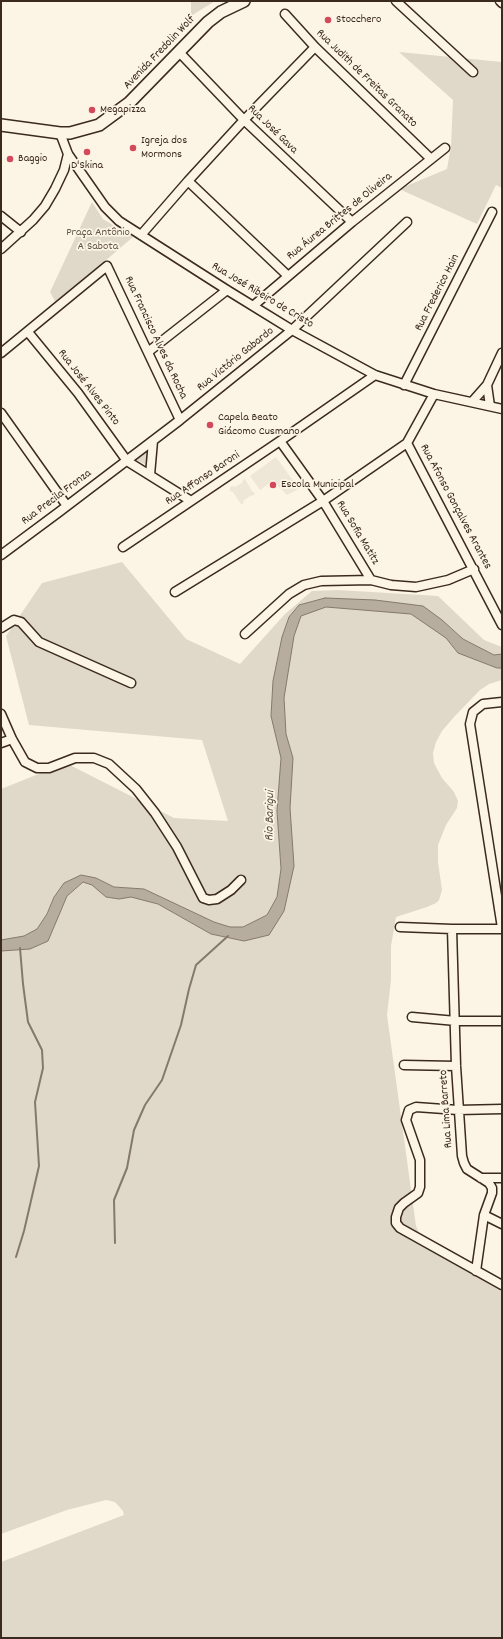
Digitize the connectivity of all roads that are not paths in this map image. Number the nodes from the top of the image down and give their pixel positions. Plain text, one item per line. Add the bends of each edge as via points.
1 (244, 1) edge
2 (396, 1) edge
3 (285, 14) dead end
4 (315, 47) junction
5 (179, 52) junction
6 (473, 72) dead end
7 (244, 120) junction
8 (1, 125) edge
9 (60, 133) junction
10 (445, 148) dead end
11 (68, 154) junction
12 (431, 159) junction
13 (188, 181) junction
14 (492, 212) dead end
15 (1, 216) edge
16 (352, 222) junction
17 (407, 222) dead end
18 (21, 232) junction
19 (141, 236) junction
20 (1, 249) edge
21 (287, 275) junction
22 (227, 290) junction
23 (252, 306) junction
24 (292, 330) junction
25 (28, 332) junction
26 (148, 352) junction
27 (1, 353) edge
28 (502, 353) edge
29 (374, 375) junction
30 (404, 385) junction
31 (487, 385) junction
32 (434, 394) junction
33 (472, 402) junction
34 (490, 406) junction
35 (502, 409) edge
36 (1, 413) edge
37 (180, 420) junction
38 (153, 441) junction
39 (280, 441) junction
40 (408, 443) junction
41 (127, 460) junction
42 (150, 475) junction
43 (323, 501) junction
44 (191, 502) junction
45 (67, 506) junction
46 (123, 547) dead end
47 (1, 555) edge
48 (474, 569) junction
49 (371, 580) junction
50 (175, 592) dead end
51 (502, 625) edge
52 (1, 628) edge
53 (245, 634) dead end
54 (131, 683) dead end
55 (502, 702) edge
56 (1, 714) edge
57 (12, 739) junction
58 (1, 744) edge
59 (241, 880) dead end
60 (400, 927) dead end
61 (502, 928) edge
62 (452, 929) junction
63 (412, 1018) dead end
64 (456, 1021) junction
65 (502, 1021) edge
66 (404, 1065) dead end
67 (456, 1066) junction
68 (502, 1109) edge
69 (458, 1110) junction
70 (480, 1178) junction
71 (502, 1178) edge
72 (484, 1215) junction
73 (502, 1224) edge
74 (476, 1271) junction
75 (502, 1285) edge

1 - 5 main road, Avenida Fredolin Wolf via 221,12 208,22
2 - 6 street
3 - 4 street, Rua Judith de Freitas Granato
4 - 7 street
4 - 12 street, Rua Judith de Freitas Granato
5 - 7 street, Rua José Gava
5 - 9 main road, Avenida Fredolin Wolf via 129,103 99,124
7 - 13 street
7 - 16 street, Rua José Gava
8 - 9 main road, Avenida Fredolin Wolf
9 - 11 street, Rua José Ribeiro de Cristo
10 - 12 street, Rua Áurea Brittes de Oliveira
11 - 18 street via 64,170 45,206
11 - 19 street, Rua José Ribeiro de Cristo via 104,207
12 - 16 street, Rua Áurea Brittes de Oliveira
13 - 19 street
13 - 21 street
14 - 30 street, Rua Frederico Hain
15 - 18 street
16 - 21 street, Rua Áurea Brittes de Oliveira
17 - 24 street, Rua Victório Gabardo
18 - 20 street
19 - 22 street, Rua José Ribeiro de Cristo
21 - 23 street, Rua Áurea Brittes de Oliveira
22 - 23 street, Rua José Ribeiro de Cristo
22 - 26 street
23 - 24 street, Rua José Ribeiro de Cristo
24 - 29 street, Rua José Ribeiro de Cristo
24 - 37 street, Rua Victório Gabardo
25 - 26 street, Rua Francisco Alves da Rocha via 107,266
25 - 27 street
25 - 41 street, Rua José Alves Pinto via 78,393
26 - 37 street, Rua Francisco Alves da Rocha
28 - 31 street
29 - 30 street, Rua José Ribeiro de Cristo
29 - 39 street, Rua Affonso Baroni
30 - 32 street, Rua José Ribeiro de Cristo
31 - 33 street
31 - 34 street
32 - 33 street, Rua José Ribeiro de Cristo
32 - 40 street
33 - 34 street, Rua José Ribeiro de Cristo
34 - 35 street, Rua José Ribeiro de Cristo
36 - 45 street
37 - 38 street, Rua Victório Gabardo
38 - 41 street, Rua Victório Gabardo
38 - 42 street
39 - 43 street, Rua Sofia Matitz
39 - 44 street, Rua Affonso Baroni
40 - 43 street
40 - 48 street, Rua Afonso Gonçalves Arantes
41 - 42 street
41 - 45 street, Rua Precila Fronza
42 - 44 street
43 - 49 street, Rua Sofia Matitz
43 - 50 street
44 - 46 street, Rua Affonso Baroni
45 - 47 street, Rua Precila Fronza
48 - 49 street via 448,580 416,586 391,585
48 - 51 street, Rua Afonso Gonçalves Arantes
49 - 53 street via 304,584 288,594
52 - 54 street via 14,620 21,622 39,642
55 - 61 street via 483,704 473,712 470,724
56 - 57 street
57 - 58 street
57 - 59 street via 25,762 37,768 49,768 75,758 94,758 110,764 136,789 155,813 177,847 203,898 217,899
60 - 62 street
61 - 62 street
62 - 64 street, Rua Lima Barreto
63 - 64 street
64 - 65 street
64 - 67 street, Rua Lima Barreto
66 - 67 street
67 - 69 street, Rua Lima Barreto
68 - 69 street
69 - 70 street, Rua Lima Barreto via 464,1164 467,1170
69 - 74 street via 409,1110 406,1120 420,1160 418,1193 399,1208 396,1223 400,1228
70 - 71 street
70 - 72 street, Rua Lima Barreto via 490,1183 492,1188
72 - 73 street
72 - 74 street, Rua Lima Barreto
74 - 75 street

